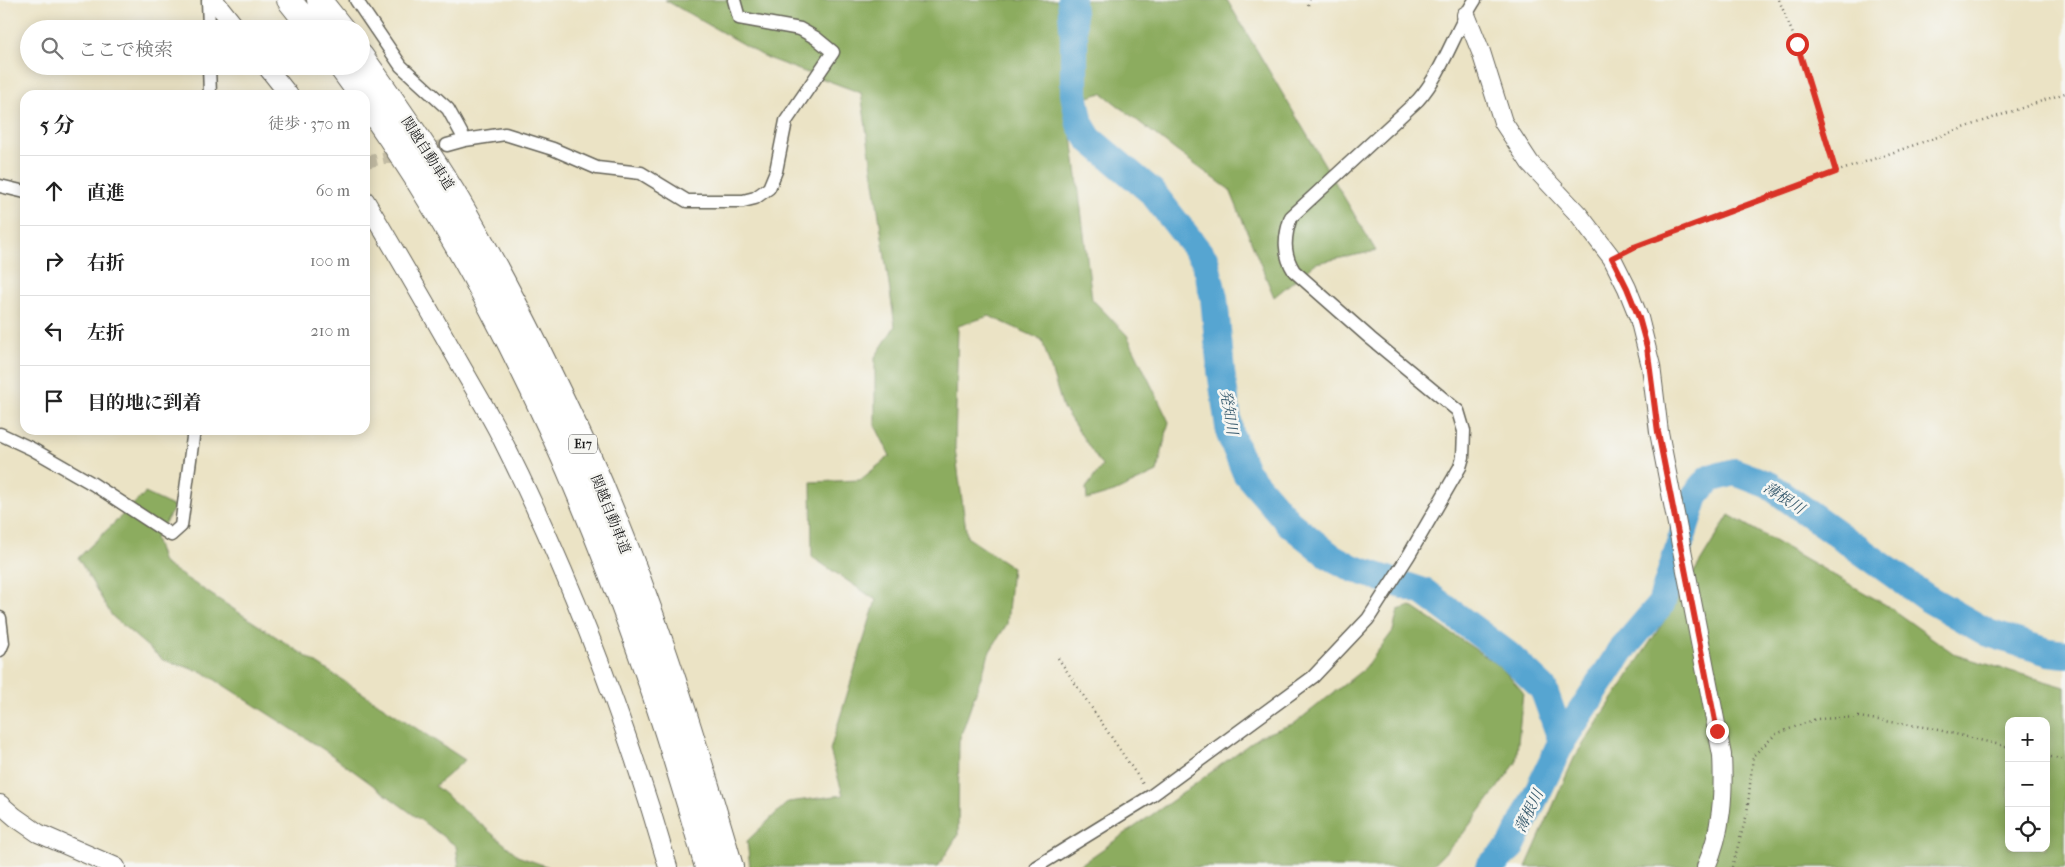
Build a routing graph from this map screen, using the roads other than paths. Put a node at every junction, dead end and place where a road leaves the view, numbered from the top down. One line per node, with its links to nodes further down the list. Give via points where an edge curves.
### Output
1 (208, 0): 8 (street)
2 (214, 0): 9 (street)
3 (289, 0): 10 (highway)
4 (319, 0): 11 (highway)
5 (356, 0): 12 (street)
6 (734, 0): 22 (street, via 739,18 800,29 833,52 786,121 776,171 769,188 754,198 743,201 687,201 642,174 598,168 528,140 506,134)
7 (1470, 7): 36 (street, via 1429,88 1291,218 1286,231 1287,259 1294,271 1458,411 1464,448 1460,467 1368,619 1312,677 1151,796); 37 (street, via 1503,122 1530,162 1579,215 1612,258 1639,318 1647,347 1658,432 1722,755 1722,808 1717,837)
8 (209, 20)
9 (230, 20)
10 (305, 20)
11 (335, 20)
12 (370, 20)
13 (370, 21): 22 (street, via 401,66 448,109)
14 (370, 69): 35 (highway, 関越自動車道 / E17, via 453,193 496,268 586,452 656,630)
15 (209, 75): 18 (street)
16 (273, 75): 19 (street)
17 (346, 75): 20 (highway)
18 (210, 90)
19 (285, 90)
20 (357, 90)
21 (370, 109): 34 (highway, 関越自動車道 / E17, via 440,217 523,372 562,455 634,638)
22 (465, 140): 23 (street)
23 (447, 145)
24 (0, 186): 25 (street)
25 (20, 191)
26 (370, 209): 33 (street, via 498,432 540,520 579,609 618,713)
27 (0, 434): 28 (street, via 93,484 171,534 181,526)
28 (193, 435)
29 (0, 618): 30 (street, via 3,643)
30 (0, 650)
31 (0, 804): 32 (street, via 38,833)
32 (116, 867)
33 (668, 867)
34 (707, 867)
35 (731, 867)
36 (1036, 867)
37 (1706, 867)

